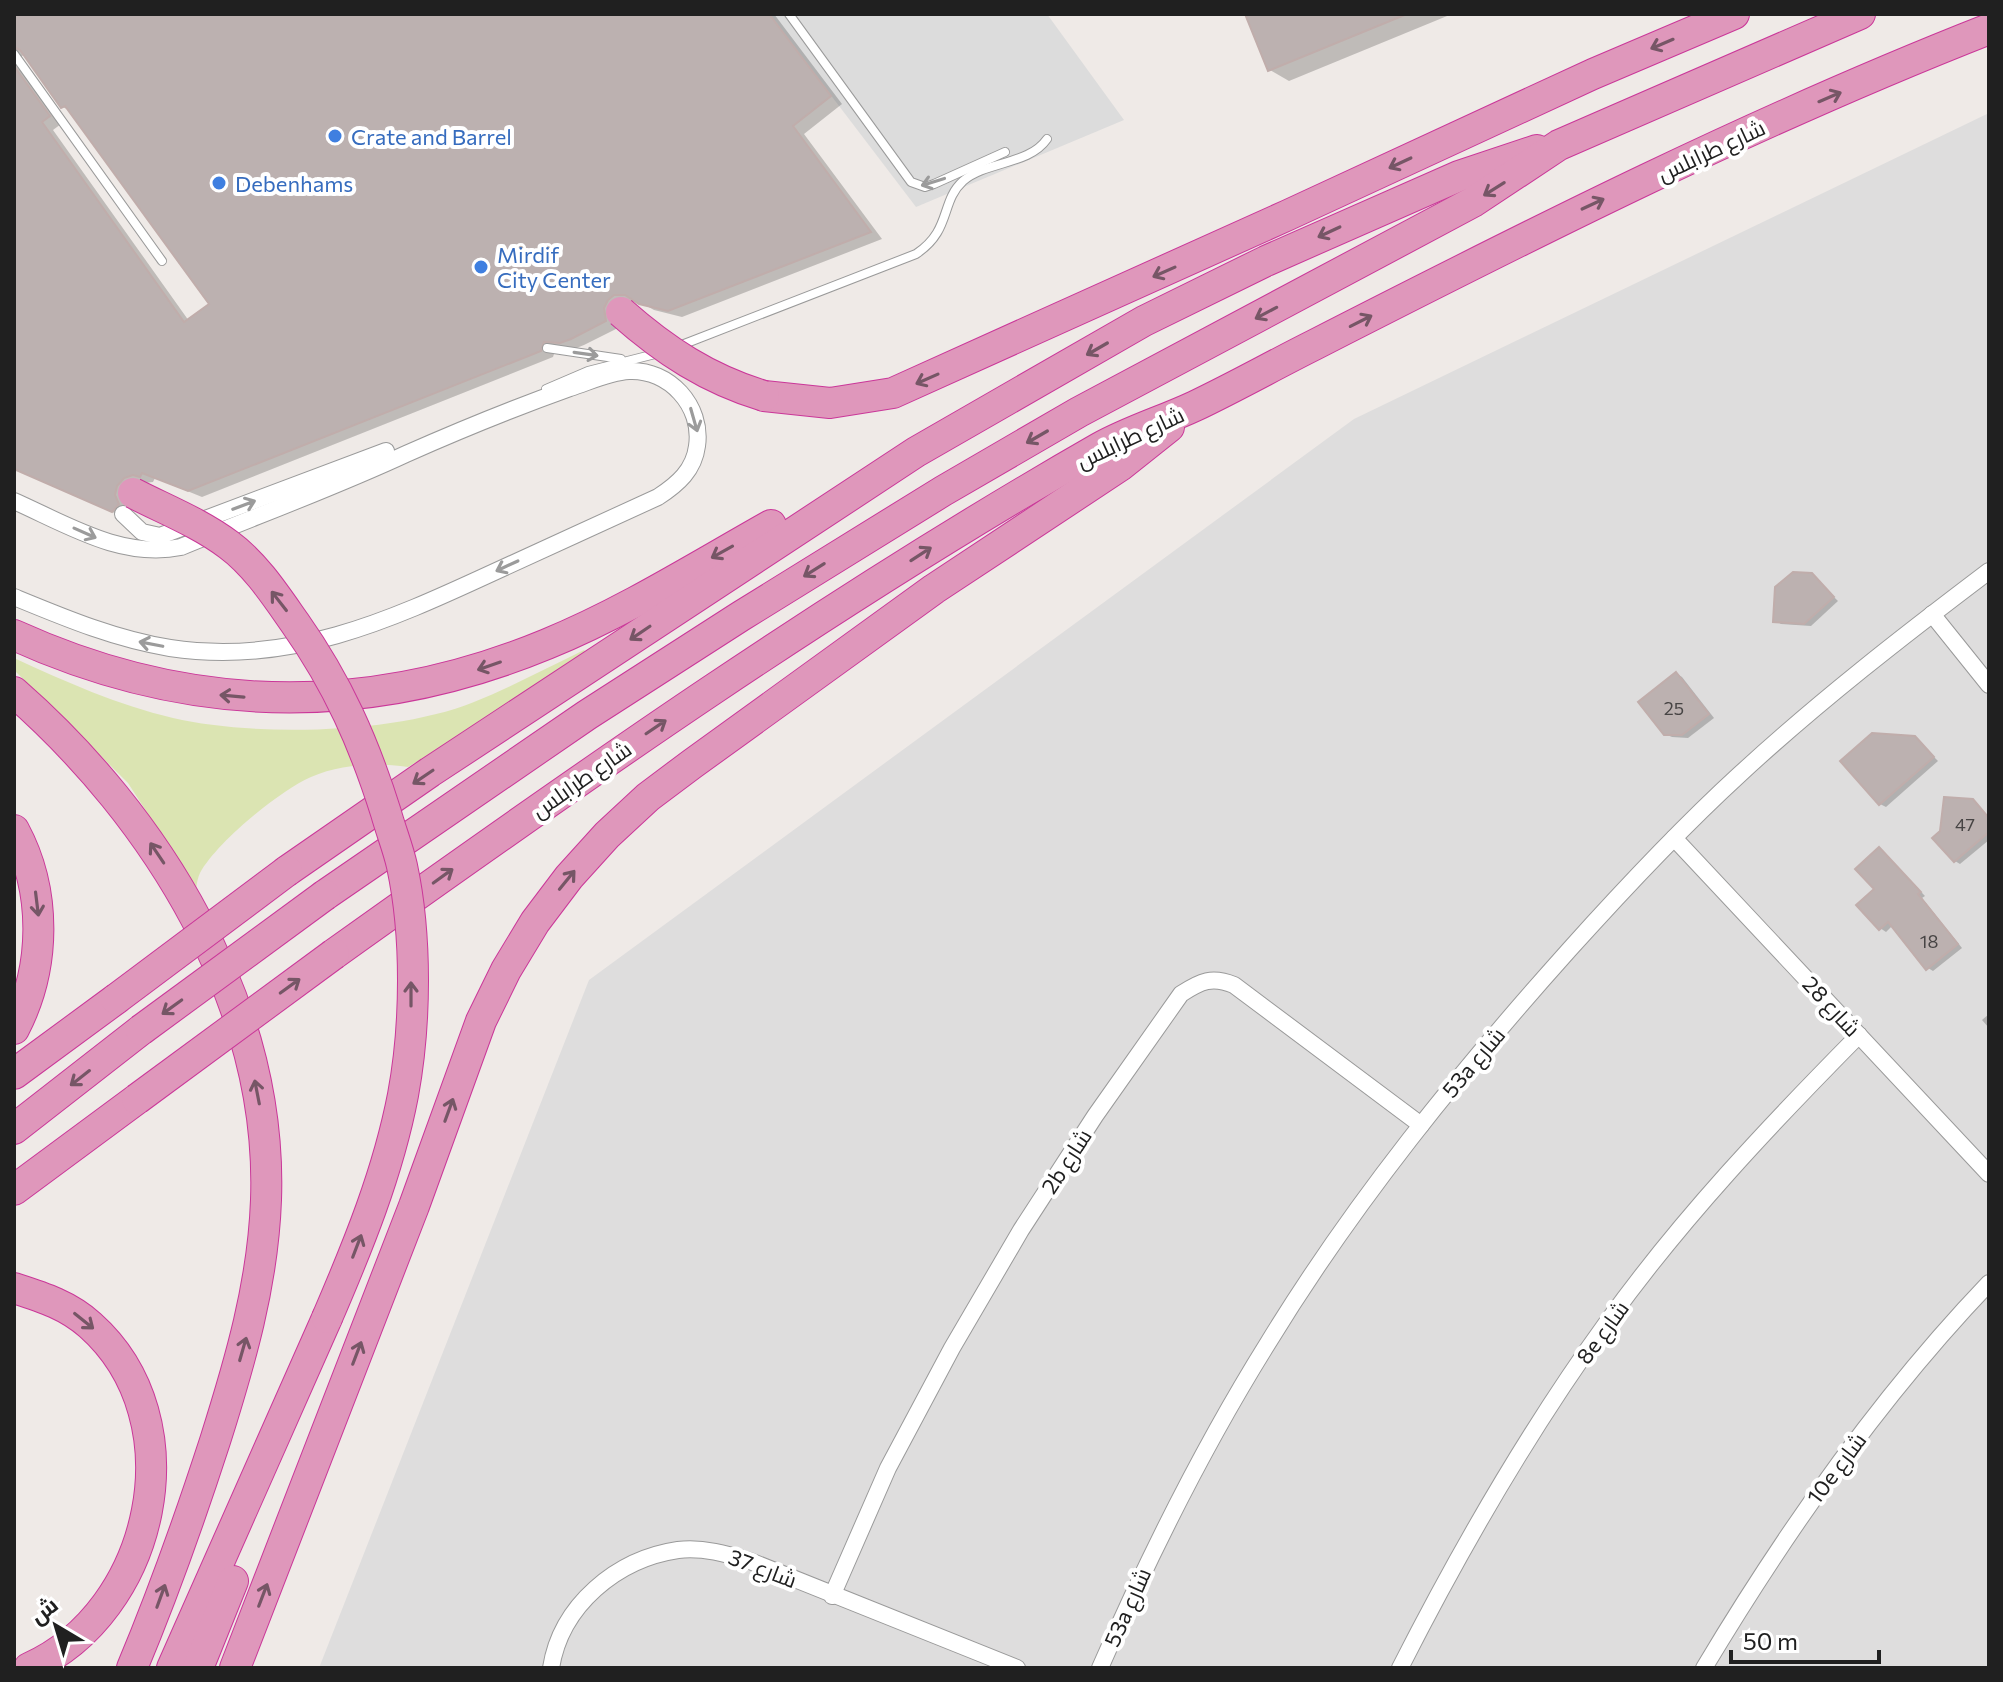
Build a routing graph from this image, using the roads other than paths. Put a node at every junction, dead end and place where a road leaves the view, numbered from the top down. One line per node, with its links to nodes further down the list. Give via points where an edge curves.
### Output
1 (789, 14): 8 (lane, one-way to 1, via 925,187 911,182)
2 (1734, 14): 10 (highway, one-way to 10, bridge, via 893,393 830,403 764,396 686,363)
3 (1860, 14): 7 (highway, شارع طرابلس)
4 (1989, 29): 14 (highway, شارع طرابلس, one-way to 4, via 1575,213)
5 (14, 54): 9 (lane)
6 (1047, 139): 12 (lane, via 1035,151 961,183 938,233 916,254 672,349)
7 (1559, 145): 16 (highway, one-way to 16, via 1459,176 1266,261 1144,321); 31 (highway, شارع طرابلس, one-way to 31, bridge, via 1473,202 1079,412 943,491 587,715 325,895)
8 (1005, 152)
9 (162, 261)
10 (621, 312)
11 (547, 348): 12 (lane, one-way to 12)
12 (626, 360): 13 (lane, via 570,378)
13 (518, 406): 15 (street); 20 (street, one-way to 20, via 615,373 640,371 668,382 687,399 697,423 697,448 688,472 658,497 415,608 297,646 172,648 103,632)
14 (1192, 408): 33 (highway, شارع طرابلس, one-way to 14, bridge, via 593,769 931,547 1104,445); 42 (highway, one-way to 14, via 481,1021 506,970 560,888 648,797 922,598 1120,466)
15 (436, 439): 17 (street, one-way to 15, via 142,532 160,536 391,449); 18 (street, one-way to 15, via 123,548 167,550)
16 (916, 452): 22 (highway, one-way to 22, via 575,631 497,663 427,682 339,696 230,696 102,671); 29 (highway, one-way to 29, bridge, via 287,871)
17 (130, 499): 36 (highway, one-way to 17, bridge, via 385,1171 403,1094 411,936 402,866 363,744 342,697 254,568 215,536)
18 (14, 501)
19 (1989, 571): 21 (street, 53a شارع)
20 (14, 597)
21 (1932, 614): 23 (street); 26 (street, 53a شارع, via 1800,721)
22 (14, 635)
23 (1989, 685)
24 (14, 692): 39 (highway, one-way to 24, via 197,1498 246,1339 264,1231 265,1139 247,1049 190,904 114,793)
25 (14, 830): 27 (highway, one-way to 27, via 28,860 39,923 32,986)
26 (1674, 838): 28 (street, شارع 28); 30 (street, 53a شارع, via 1544,978)
27 (14, 1029)
28 (1859, 1035): 32 (street, شارع 28); 46 (street, 8e شارع, via 1745,1155 1609,1320 1476,1525)
29 (14, 1074)
30 (1421, 1125): 37 (street, 2b شارع, via 1234,985 1218,979 1200,981 1181,994 1021,1230 952,1348 888,1468); 45 (street, 53a شارع, via 1268,1341 1142,1571)
31 (14, 1129)
32 (1989, 1174)
33 (14, 1190)
34 (1989, 1283): 47 (street, 10e شارع, via 1858,1437 1793,1527)
35 (14, 1288): 38 (highway, one-way to 38, via 59,1304 109,1345 136,1388 150,1450 146,1517 122,1581 75,1638)
36 (322, 1329): 40 (highway); 41 (highway, via 282,1459)
37 (832, 1596): 43 (street, شارع 37, via 716,1551 680,1550 645,1558 613,1574 586,1597 565,1626); 44 (street, شارع 37)
38 (29, 1668)
39 (132, 1668)
40 (172, 1668)
41 (198, 1668)
42 (235, 1668)
43 (551, 1668)
44 (1017, 1668)
45 (1100, 1668)
46 (1400, 1668)
47 (1704, 1668)

